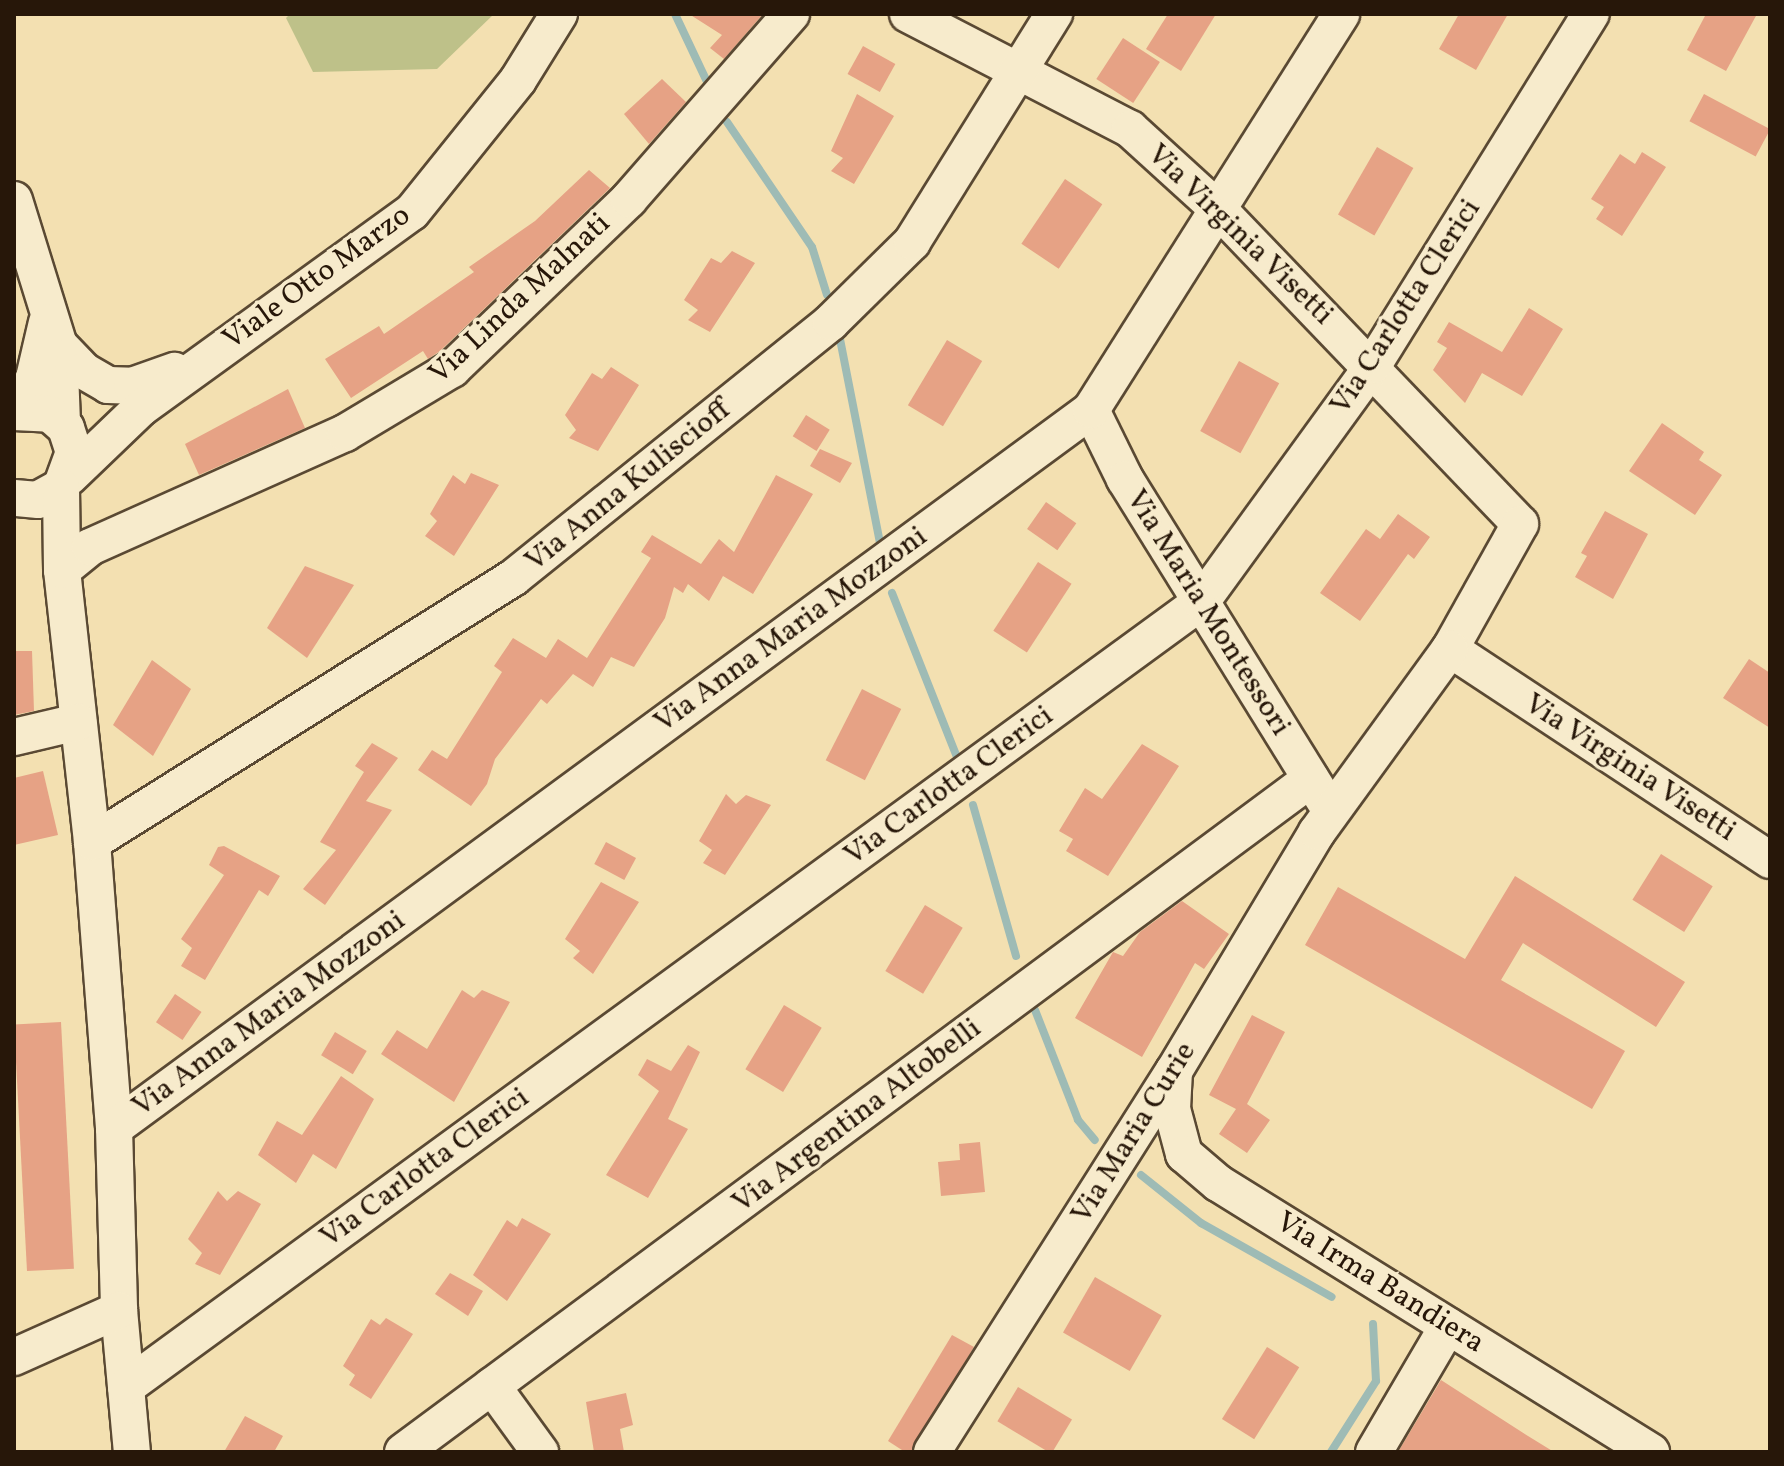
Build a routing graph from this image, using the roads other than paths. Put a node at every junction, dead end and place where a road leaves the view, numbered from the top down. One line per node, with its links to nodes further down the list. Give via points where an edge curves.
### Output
1 (559, 14): 12 (street, Viale Otto Marzo, via 518,80 412,212)
2 (791, 14): 20 (street, Via Linda Malnati, via 629,199 452,369 345,433)
3 (908, 14): 7 (street, Via Virginia Visetti)
4 (1054, 14): 7 (street, Via Anna Kuliscioff)
5 (1341, 14): 9 (street, Via Anna Maria Mozzoni)
6 (1591, 14): 13 (street, Via Carlotta Clerici)
7 (1019, 71): 9 (street, Via Virginia Visetti, via 1130,129); 27 (street, Via Anna Kuliscioff, via 912,242 831,322 513,578)
8 (14, 200): 10 (street)
9 (1218, 209): 13 (street, Via Virginia Visetti); 15 (street, Via Anna Maria Mozzoni)
10 (49, 309): 11 (street); 16 (street, via 34,378)
11 (59, 345): 12 (street, via 84,371 108,385 132,386); 17 (street)
12 (209, 358): 14 (street, Viale Otto Marzo)
13 (1373, 365): 21 (street, Via Carlotta Clerici); 22 (street, Via Virginia Visetti, via 1520,524)
14 (141, 408): 17 (street, Viale Otto Marzo); 18 (street, Viale Otto Marzo)
15 (1091, 410): 21 (street, Via Maria Montessori, via 1125,479); 30 (street, Via Anna Maria Mozzoni)
16 (17, 411): 17 (street, via 50,414)
17 (64, 426): 18 (street, via 74,452)
18 (65, 482): 19 (street, via 38,500); 20 (street)
19 (14, 499): 20 (street)
20 (62, 562): 23 (street)
21 (1201, 602): 25 (street, Via Maria Montessori); 35 (street, Via Carlotta Clerici)
22 (1450, 649): 26 (street, Via Virginia Visetti); 28 (street, Via Virginia Visetti)
23 (78, 722): 24 (street); 27 (street)
24 (14, 737)
25 (1311, 779): 26 (street, Via Maria Montessori); 34 (street, Via Argentina Altobelli)
26 (1331, 813): 29 (street, Via Maria Curie)
27 (92, 842): 30 (street)
28 (1770, 860)
29 (1174, 1071): 32 (street, Via Irma Bandiera, via 1172,1109 1184,1154 1218,1183); 39 (street, Via Maria Curie)
30 (114, 1128): 31 (street)
31 (119, 1310): 33 (street); 35 (street)
32 (1448, 1326): 40 (street); 41 (street, Via Irma Bandiera)
33 (14, 1357)
34 (492, 1386): 37 (street, Via Argentina Altobelli); 38 (street)
35 (126, 1387): 36 (street)
36 (132, 1452)
37 (403, 1452)
38 (540, 1452)
39 (932, 1452)
40 (1374, 1452)
41 (1651, 1452)

